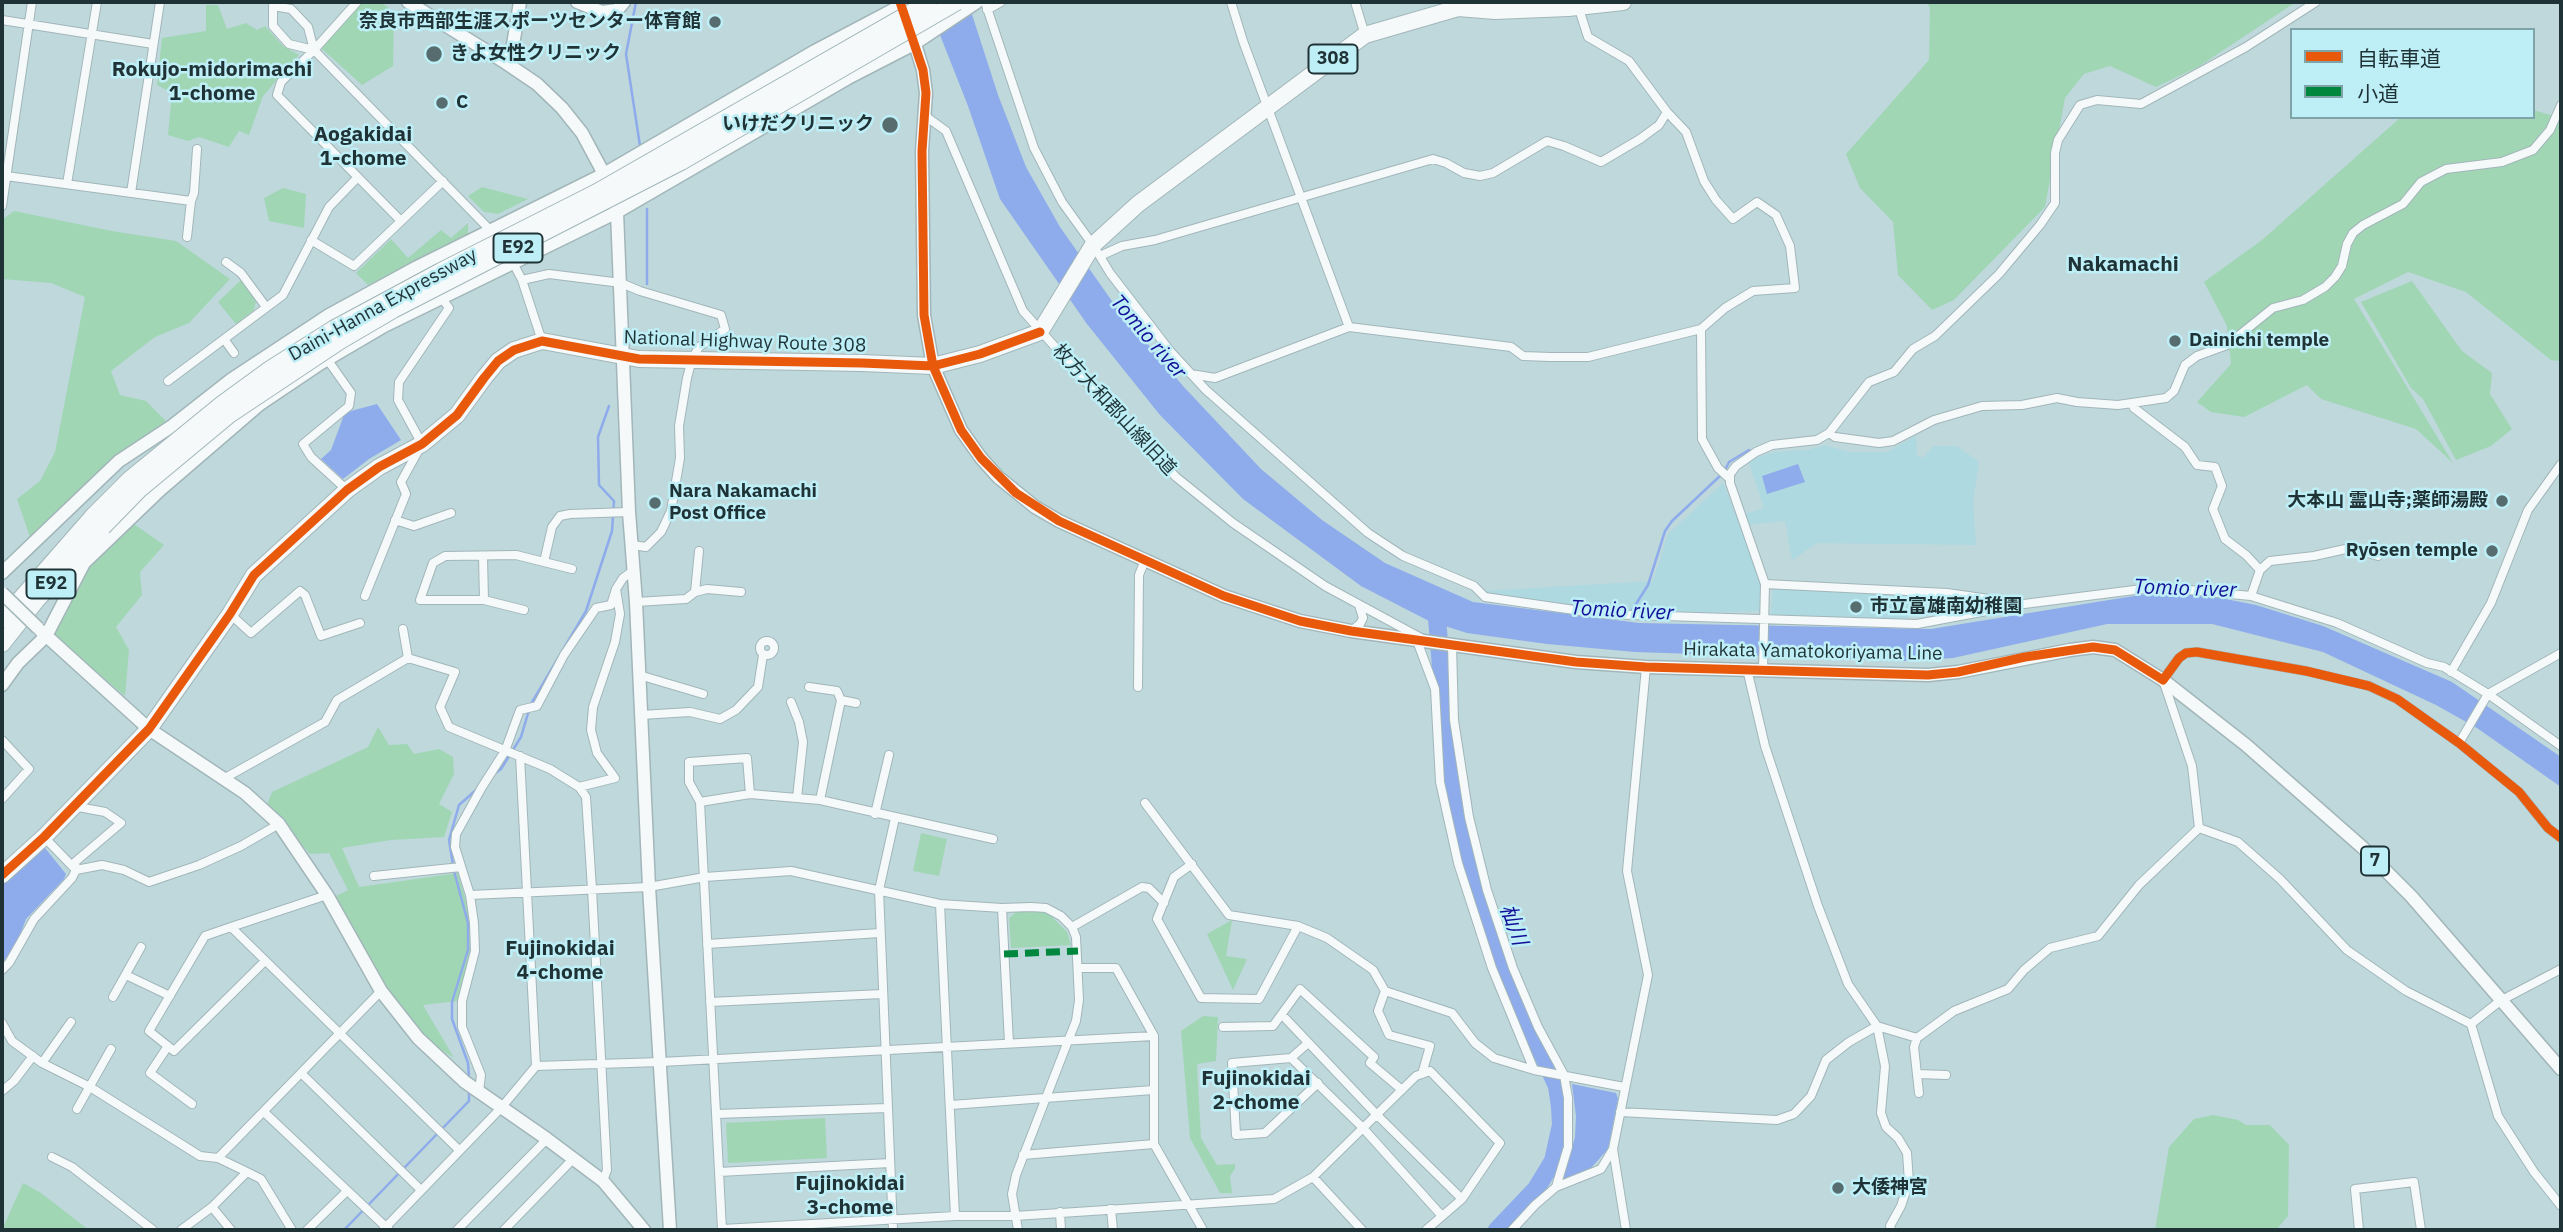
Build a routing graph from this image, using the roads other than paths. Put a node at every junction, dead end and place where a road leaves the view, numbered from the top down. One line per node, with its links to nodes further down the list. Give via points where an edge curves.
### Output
1 (32, 2): 21 (street)
2 (97, 2): 22 (street)
3 (160, 2): 25 (street)
4 (357, 2): 26 (street)
5 (408, 2): 27 (street)
6 (520, 2): 27 (street)
7 (577, 2): 8 (street, via 602,12)
8 (624, 2)
9 (903, 2): 24 (street, 7); 33 (street)
10 (929, 2): 75 (highway, Daini-Hanna Expressway / E92, bridge, via 597,192 332,329 222,404 130,480)
11 (957, 2): 75 (highway, Daini-Hanna Expressway / E92, bridge, via 681,162 340,341 229,415)
12 (1001, 2): 18 (street)
13 (1231, 2): 29 (street)
14 (1355, 2): 23 (street)
15 (1623, 2): 19 (highway, 308)
16 (2316, 2): 67 (street, via 2246,47 2141,104 2097,100 2080,104 2058,140 2054,203 2040,225 1999,274 1935,336 1913,349 1894,372 1869,382)
17 (271, 4): 26 (street, via 290,9 308,27); 26 (street, via 273,26 289,44)
18 (983, 4): 24 (street); 47 (street, via 1034,148 1062,202)
19 (1571, 5): 23 (highway, 308, via 1495,12 1458,8); 30 (street, via 1588,37 1629,61)
20 (2, 20): 21 (street)
21 (29, 24): 22 (street); 34 (street)
22 (93, 34): 25 (street); 37 (street)
23 (1364, 35): 29 (highway, 308)
24 (919, 40): 31 (street, 7); 42 (street)
25 (153, 44): 38 (street)
26 (314, 50): 35 (street, via 281,82 277,95); 36 (street)
27 (506, 63): 33 (street, via 562,108)
28 (2561, 105): 67 (street, via 2550,130 2533,150 2502,162 2446,169 2421,183 2403,204 2363,225 2347,244 2342,267 2325,286 2303,300 2273,308 2227,345 2197,356 2185,365 2175,391 2166,398 2118,405 2057,398 1982,406 1878,443)
29 (1269, 106): 39 (street); 47 (highway, 308, via 1138,204)
30 (1667, 112): 39 (street, via 1659,125 1601,162 1547,141 1480,176 1433,159); 55 (street, via 1686,132 1704,181 1733,219 1757,202 1776,215 1790,246 1795,288 1753,291)
31 (924, 115): 56 (street, 枚方大和郡山線旧道, via 946,131 1023,311); 63 (street, 7, via 924,315)
32 (197, 149): 40 (street)
33 (604, 174): 42 (street); 44 (street)
34 (6, 176): 37 (street); 41 (street)
35 (357, 178): 43 (street); 46 (street, via 329,207)
36 (443, 181): 43 (street); 44 (street)
37 (67, 184): 38 (street)
38 (131, 193): 40 (street)
39 (1302, 196): 47 (street, via 1155,240); 54 (street)
40 (191, 201): 45 (street)
41 (2, 206)
42 (617, 212): 49 (street); 51 (street)
43 (401, 221): 46 (street, via 354,266)
44 (491, 230): 49 (street); 85 (street, via 368,292 242,372 119,461)
45 (187, 237)
46 (311, 240): 53 (street, via 283,295)
47 (1097, 250): 56 (highway, 308); 64 (street, via 1137,310)
48 (226, 262): 53 (street, via 242,273)
49 (513, 263): 50 (street); 52 (street)
50 (522, 280): 51 (street, via 549,274); 58 (street)
51 (621, 282): 60 (street); 62 (street, via 721,315 725,329 699,347)
52 (441, 297): 61 (street); 68 (street, via 449,308 399,382 398,400)
53 (266, 307): 57 (street)
54 (1349, 327): 55 (street, via 1511,347 1523,356 1550,357 1588,357); 64 (street, via 1215,378)
55 (1700, 329): 70 (street, via 1702,439)
56 (1040, 332): 63 (highway, National Highway Route 308); 96 (street, 枚方大和郡山線旧道, via 1185,485 1233,523)
57 (224, 339): 59 (street); 65 (street)
58 (542, 341): 60 (highway, National Highway Route 308); 68 (highway, via 498,361 457,415)
59 (234, 353)
60 (622, 357): 62 (highway, National Highway Route 308); 72 (street)
61 (327, 359): 71 (street, via 351,393 349,406 303,444); 104 (street, via 260,404 160,490 84,563)
62 (692, 359): 63 (highway, National Highway Route 308); 76 (street, via 679,426 680,458 671,511 662,533 646,547)
63 (933, 366): 80 (street, 7, via 961,430 998,477 1059,521)
64 (1190, 373): 99 (street, via 1368,533 1403,556 1474,586 1485,597 1602,614)
65 (168, 381)
66 (2134, 408): 84 (street, via 2185,447 2197,465 2215,467 2222,486 2213,509 2225,539)
67 (1829, 433): 70 (street, via 1817,440 1772,445 1756,452 1736,466)
68 (422, 444): 71 (highway); 74 (street, via 401,482 406,494)
69 (2561, 464): 114 (street, via 2528,510 2491,603)
70 (1729, 478): 86 (street)
71 (347, 490): 98 (highway, via 254,575)
72 (629, 512): 76 (street); 81 (street, via 560,516 552,527)
73 (451, 513): 74 (street, via 414,526)
74 (395, 520): 91 (street)
75 (98, 522): 100 (highway, Daini-Hanna Expressway / E92); 106 (highway, Daini-Hanna Expressway / E92)
76 (632, 545): 83 (street)
77 (699, 551): 88 (street)
78 (2378, 556): 84 (street, via 2350,548 2278,558)
79 (483, 557): 81 (street, via 516,555); 93 (street); 93 (street, via 445,556 433,563 420,600)
80 (1145, 560): 103 (street, 7, via 1276,614); 119 (street, via 1139,575)
81 (544, 562): 82 (street)
82 (572, 569)
83 (634, 570): 87 (street); 94 (street)
84 (2260, 570): 92 (street)
85 (2, 573)
86 (1766, 584): 95 (street, via 1947,593); 99 (street)
87 (616, 589): 130 (street, via 611,605 596,608 564,655 537,706 520,710); 134 (street, via 620,614 593,707 591,730 597,754 615,778)
88 (695, 592): 89 (street); 94 (street, via 686,599)
89 (741, 592)
90 (2, 593): 104 (street, bridge)
91 (365, 596)
92 (2251, 596): 95 (street, via 2158,587); 114 (street, via 2337,623)
93 (484, 600): 97 (street)
94 (636, 602): 115 (street)
95 (2024, 604): 99 (street, via 1917,624)
96 (1359, 605): 103 (street, via 1363,618); 105 (street, 枚方大和郡山線旧道)
97 (524, 610)
98 (230, 614): 101 (street, via 251,632 300,591 321,636); 126 (highway)
99 (1765, 618): 113 (street)
100 (2, 620)
101 (360, 623)
102 (403, 629): 110 (street)
103 (1351, 631): 105 (street, 7)
104 (42, 632): 117 (street); 126 (street)
105 (1424, 640): 107 (street, 7); 208 (street, via 1435,690 1440,782 1458,863 1492,968)
106 (2, 645)
107 (1452, 645): 111 (street, Hirakata Yamatokoriyama Line / 7); 212 (street, via 1454,720 1469,817 1487,890 1523,992)
108 (2561, 653): 121 (street)
109 (763, 655): 125 (street, via 758,687 720,719 690,712)
110 (408, 659): 130 (street, via 455,672 440,707 449,727); 133 (street, via 337,700 325,722)
111 (1646, 667): 112 (street, Hirakata Yamatokoriyama Line / 7); 216 (street, via 1627,871 1648,975)
112 (1747, 669): 113 (street, Hirakata Yamatokoriyama Line / 7); 186 (street, via 1765,746 1818,906 1848,985)
113 (1763, 670): 116 (street, Hirakata Yamatokoriyama Line / 7, via 1928,675 2093,647 2115,650)
114 (2451, 672): 121 (street)
115 (639, 675): 120 (street); 125 (street)
116 (2163, 680): 128 (street, via 2186,653 2197,652 2306,671 2378,690); 145 (street, via 2192,766); 180 (street, Hirakata Yamatokoriyama Line / 7, via 2246,745 2362,847 2411,896)
117 (2, 685)
118 (809, 687): 122 (street, via 837,691)
119 (1138, 687)
120 (703, 694)
121 (2486, 696): 128 (street); 129 (street)
122 (841, 700): 124 (street); 138 (street)
123 (791, 702): 136 (street, via 803,742)
124 (856, 703)
125 (641, 715): 155 (street)
126 (149, 729): 133 (street); 141 (highway)
127 (2, 740): 137 (street, via 29,769)
128 (2460, 742): 147 (street, via 2519,792)
129 (2561, 746)
130 (505, 751): 132 (street); 150 (street, via 456,834)
131 (889, 755): 142 (street)
132 (520, 756): 134 (street); 158 (street)
133 (225, 778): 144 (street)
134 (579, 787): 156 (street, via 586,797)
135 (750, 794): 136 (street); 139 (street); 139 (street, via 747,758 689,762 689,782)
136 (797, 798): 138 (street)
137 (2, 799)
138 (820, 800): 142 (street)
139 (699, 802): 154 (street)
140 (1145, 803): 149 (street)
141 (72, 806): 146 (highway); 151 (street, via 105,812 121,823 75,862)
142 (875, 814): 143 (street)
143 (895, 818): 148 (street); 157 (street)
144 (279, 824): 151 (street, via 242,846 149,882 102,865); 159 (street)
145 (2199, 828): 185 (street, via 2238,842 2347,950 2406,991); 190 (street, via 2138,886 2098,936 2050,948 2008,989 1954,1011)
146 (44, 837): 151 (street); 152 (highway)
147 (2561, 838)
148 (993, 839)
149 (1192, 864): 161 (street, via 1174,877); 164 (street, via 1229,915)
150 (455, 867): 153 (street); 160 (street)
151 (76, 870): 172 (street, via 34,919)
152 (2, 875)
153 (374, 876)
154 (705, 877): 155 (street); 157 (street, via 791,872); 168 (street)
155 (649, 887): 156 (street); 203 (street)
156 (592, 889): 158 (street); 205 (street)
157 (879, 890): 162 (street); 167 (street)
158 (527, 893): 160 (street); 206 (street)
159 (327, 895): 165 (street); 175 (street)
160 (470, 895): 220 (street, via 475,951 462,1001 462,1027 481,1074)
161 (1164, 902): 164 (street, via 1157,919 1201,998 1259,999); 166 (street, via 1142,887)
162 (940, 904): 163 (street); 197 (street)
163 (1002, 908): 166 (street, via 1046,908); 193 (street)
164 (1298, 926): 176 (street, via 1327,938 1373,970)
165 (232, 927): 170 (street); 178 (street, via 205,936)
166 (1072, 928): 171 (street)
167 (880, 933): 168 (street); 177 (street)
168 (707, 944): 181 (street)
169 (141, 947): 174 (street)
170 (265, 961): 188 (street); 196 (street, via 174,1051)
171 (1079, 968): 189 (street, via 1116,968); 192 (street, via 1079,1000)
172 (2, 970)
173 (2561, 970): 180 (street)
174 (126, 975): 178 (street); 179 (street)
175 (381, 991): 188 (street); 220 (street, via 418,1038)
176 (1385, 991): 208 (street, via 1452,1013 1475,1043 1494,1058); 210 (street, via 1378,1011 1390,1035 1430,1046)
177 (882, 994): 181 (street); 199 (street)
178 (170, 996): 196 (street, via 149,1031)
179 (113, 997)
180 (2500, 1001): 185 (street); 207 (street, Hirakata Yamatokoriyama Line / 7)
181 (710, 1002): 202 (street)
182 (1286, 1019): 195 (street)
183 (71, 1022): 204 (street)
184 (2, 1023): 191 (street)
185 (2471, 1024): 251 (street, via 2498,1116)
186 (1877, 1026): 190 (street); 229 (street, via 1826,1060 1811,1096 1794,1114 1777,1120); 280 (street, via 1885,1066 1881,1114 1907,1153 1909,1182)
187 (1223, 1027): 218 (street, via 1273,1026 1300,989 1374,1057 1370,1063)
188 (339, 1035): 209 (street); 236 (street)
189 (1154, 1036): 192 (street); 217 (street)
190 (1917, 1038): 211 (street)
191 (12, 1041): 194 (street); 200 (street)
192 (1069, 1041): 193 (street); 222 (street)
193 (1009, 1043): 197 (street)
194 (2, 1044)
195 (1307, 1044): 201 (street); 231 (street)
196 (168, 1046): 223 (street, via 150,1073)
197 (949, 1047): 199 (street); 224 (street)
198 (110, 1049): 215 (street)
199 (884, 1051): 202 (street); 226 (street)
200 (33, 1056): 204 (street); 219 (street)
201 (1291, 1058): 214 (street); 214 (street, via 1232,1063 1236,1135 1265,1133)
202 (712, 1059): 203 (street); 230 (street)
203 (661, 1062): 205 (street); 269 (street)
204 (42, 1063): 215 (street)
205 (601, 1063): 206 (street); 245 (street, via 607,1170)
206 (536, 1066): 225 (street)
207 (2561, 1069)
208 (1538, 1071): 212 (street)
209 (302, 1073): 228 (street); 247 (street)
210 (1422, 1074): 218 (street); 249 (street, via 1430,1071 1500,1143)
211 (1918, 1074): 213 (street); 221 (street)
212 (1564, 1075): 216 (street); 246 (street, via 1568,1147)
213 (1946, 1075)
214 (1318, 1083): 232 (street)
215 (90, 1087): 227 (street); 239 (street, via 200,1156)
216 (1623, 1087): 229 (street)
217 (1153, 1090): 222 (street); 234 (street)
218 (1402, 1090): 231 (street)
219 (2, 1091)
220 (480, 1092): 225 (street)
221 (1919, 1093)
222 (1046, 1099): 224 (street); 237 (street)
223 (192, 1104)
224 (950, 1105): 255 (street)
225 (501, 1108): 233 (street); 236 (street)
226 (887, 1108): 230 (street); 241 (street)
227 (77, 1109)
228 (264, 1112): 239 (street); 248 (street)
229 (1620, 1112): 235 (street)
230 (717, 1114): 243 (street)
231 (1376, 1114): 232 (street); 249 (street)
232 (1362, 1127): 244 (street); 257 (street)
233 (547, 1139): 240 (street); 266 (street)
234 (1154, 1144): 237 (street); 250 (street)
235 (1613, 1149): 246 (street, via 1601,1169); 279 (street)
236 (459, 1150): 247 (street)
237 (1023, 1155): 256 (street, via 1012,1194)
238 (52, 1157): 261 (street, via 72,1167)
239 (218, 1158): 242 (street)
240 (574, 1158): 245 (street); 267 (street)
241 (890, 1163): 243 (street); 258 (street)
242 (247, 1172): 252 (street); 264 (street, via 261,1179)
243 (719, 1172): 270 (street)
244 (1313, 1177): 250 (street, via 1274,1199); 276 (street)
245 (603, 1181): 268 (street)
246 (1556, 1187): 278 (street)
247 (421, 1190): 260 (street)
248 (347, 1191): 260 (street); 265 (street)
249 (1462, 1199): 257 (street)
250 (1189, 1204): 253 (street); 275 (street)
251 (2561, 1206)
252 (212, 1207): 262 (street); 263 (street)
253 (1111, 1209): 254 (street); 274 (street)
254 (1060, 1212): 256 (street); 273 (street)
255 (955, 1216): 256 (street); 258 (street)
256 (1014, 1216): 272 (street)
257 (1443, 1216): 277 (street)
258 (894, 1220): 259 (street); 271 (street)
259 (822, 1227): 270 (street)
260 (386, 1229)
261 (153, 1230)
262 (181, 1230)
263 (231, 1230)
264 (292, 1230)
265 (307, 1230)
266 (457, 1230)
267 (504, 1230)
268 (643, 1230)
269 (670, 1230)
270 (722, 1230)
271 (893, 1230)
272 (1018, 1230)
273 (1061, 1230)
274 (1113, 1230)
275 (1203, 1230)
276 (1362, 1230)
277 (1426, 1230)
278 (1512, 1230)
279 (1626, 1230)
280 (1892, 1230)
281 (2359, 1230): 282 (street, via 2355,1189 2414,1182)
282 (2421, 1230)

